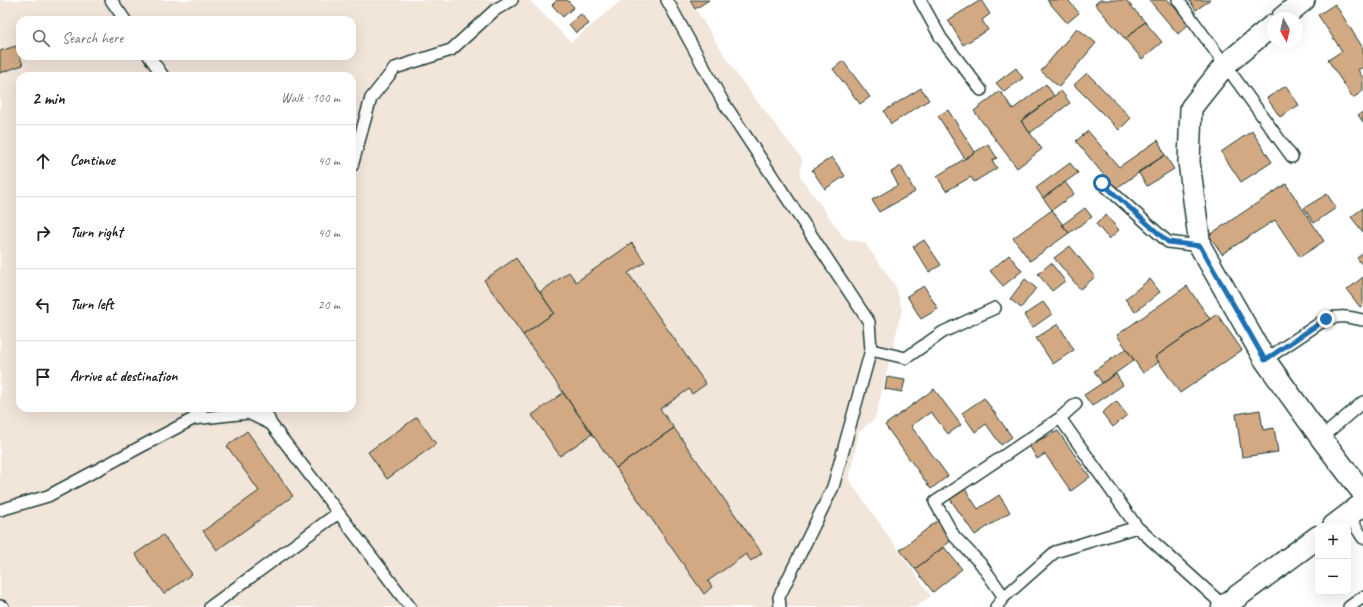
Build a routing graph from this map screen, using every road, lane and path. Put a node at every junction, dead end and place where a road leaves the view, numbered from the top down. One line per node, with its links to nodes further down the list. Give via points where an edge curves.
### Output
1 (111, 0): 8 (lane)
2 (512, 0): 14 (lane, via 495,10 451,50 395,68 371,98)
3 (667, 0): 20 (lane, via 722,100 869,322)
4 (920, 0): 13 (lane, via 941,38)
5 (1178, 0): 11 (lane)
6 (1304, 0): 7 (street)
7 (1289, 12)
8 (122, 16)
9 (1267, 30): 11 (street)
10 (153, 60): 12 (lane)
11 (1225, 65): 15 (lane); 17 (street, via 1191,108 1189,162)
12 (160, 72)
13 (981, 90)
14 (356, 152)
15 (1292, 157)
16 (1102, 183): 17 (lane, via 1168,242)
17 (1200, 246): 21 (street)
18 (995, 308): 20 (lane, via 944,332 906,358)
19 (1363, 320): 21 (lane, via 1346,316 1326,319)
20 (871, 350): 42 (lane, via 834,487 779,597)
21 (1265, 360): 29 (street)
22 (1363, 402): 29 (lane)
23 (1076, 404): 26 (lane)
24 (199, 412): 27 (lane)
25 (266, 412): 28 (lane)
26 (1060, 418): 34 (lane); 38 (lane, via 935,502 954,536 981,564)
27 (193, 419): 28 (lane, via 248,413); 31 (lane, via 48,496)
28 (271, 424): 32 (lane)
29 (1321, 438): 30 (street)
30 (1363, 493)
31 (0, 510)
32 (338, 513): 40 (lane); 41 (lane)
33 (1348, 515): 35 (lane)
34 (1137, 527): 38 (lane, via 1055,552); 39 (lane)
35 (1363, 538)
36 (1315, 539): 39 (main road)
37 (1363, 597): 44 (lane)
38 (1004, 598): 43 (lane)
39 (1224, 606)
40 (210, 607)
41 (410, 607)
42 (780, 607)
43 (996, 607)
44 (1349, 607)

